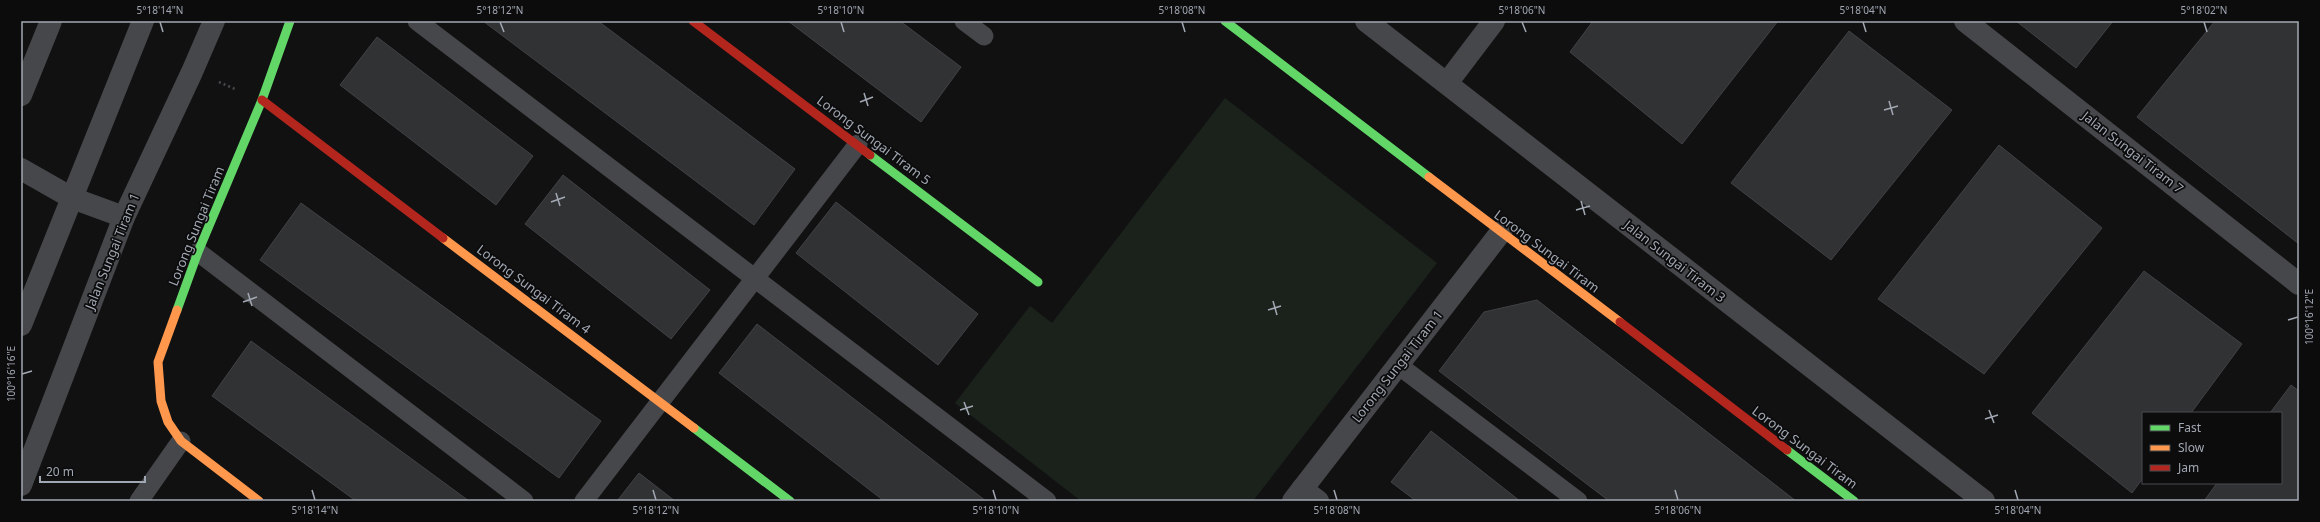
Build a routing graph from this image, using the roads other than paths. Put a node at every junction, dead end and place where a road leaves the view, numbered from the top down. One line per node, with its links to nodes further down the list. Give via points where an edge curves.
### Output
1 (51, 21): 14 (street)
2 (144, 21): 18 (street)
3 (214, 21): 19 (street, Jalan Sungai Tiram 1)
4 (290, 21): 15 (street, Lorong Sungai Tiram)
5 (417, 21): 22 (lane)
6 (694, 21): 16 (street, Lorong Sungai Tiram 5)
7 (964, 21): 12 (lane)
8 (1225, 21): 20 (street, Lorong Sungai Tiram)
9 (1366, 21): 13 (street, Jalan Sungai Tiram 3)
10 (1494, 21): 13 (street)
11 (1965, 21): 24 (street, Jalan Sungai Tiram 7)
12 (984, 36)
13 (1447, 83): 31 (street, Jalan Sungai Tiram 3)
14 (21, 95)
15 (262, 100): 21 (street, Lorong Sungai Tiram); 27 (street, Lorong Sungai Tiram 4)
16 (858, 144): 22 (lane); 23 (street, Lorong Sungai Tiram 5)
17 (21, 169): 18 (street)
18 (72, 198): 19 (street); 25 (street)
19 (124, 217): 29 (street, Jalan Sungai Tiram 1)
20 (1501, 232): 26 (street, Lorong Sungai Tiram 1); 39 (street, Lorong Sungai Tiram)
21 (198, 252): 28 (street, Lorong Sungai Tiram, via 158,362 161,401 168,422); 34 (lane)
22 (755, 279): 27 (lane); 37 (lane)
23 (1038, 282)
24 (2299, 284)
25 (21, 325)
26 (1398, 365): 30 (street, Lorong Sungai Tiram 1); 38 (lane)
27 (661, 402): 35 (lane); 36 (street, Lorong Sungai Tiram 4)
28 (181, 441): 32 (lane); 33 (street, Lorong Sungai Tiram)
29 (21, 485)
30 (1305, 497)
31 (1974, 498)
32 (139, 501)
33 (259, 501)
34 (524, 501)
35 (584, 501)
36 (790, 501)
37 (1047, 501)
38 (1578, 501)
39 (1854, 501)

